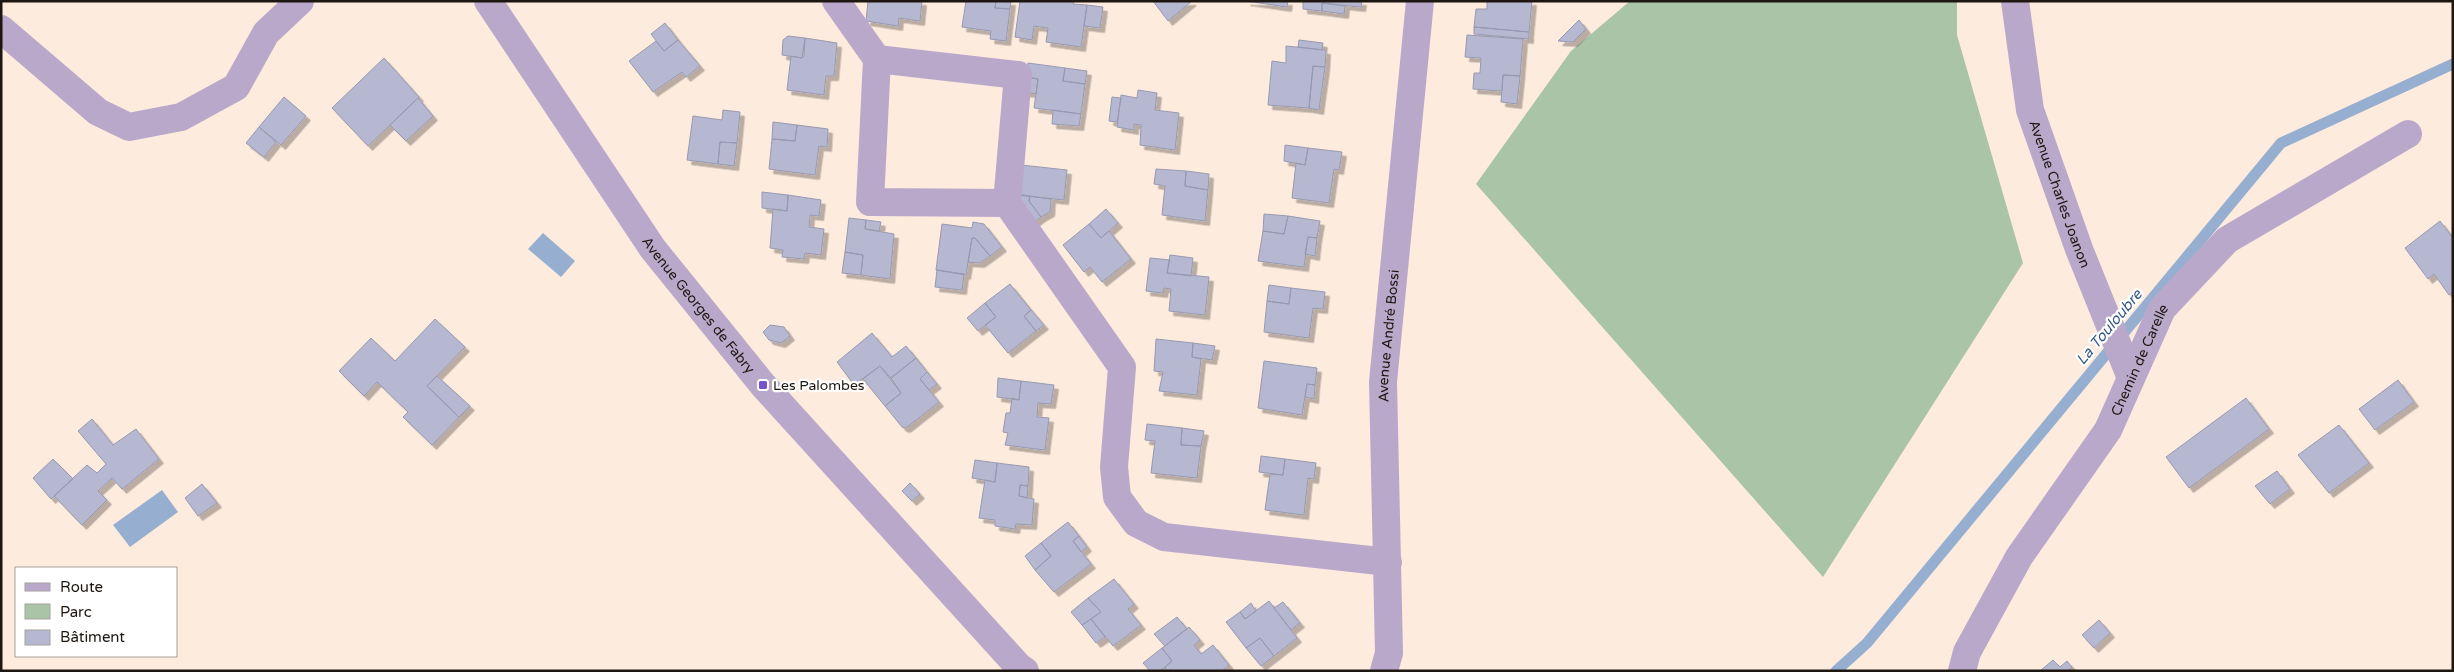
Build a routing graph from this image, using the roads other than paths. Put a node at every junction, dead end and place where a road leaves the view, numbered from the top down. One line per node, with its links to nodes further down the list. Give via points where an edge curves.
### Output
1 (300, 1): 6 (street, via 266,33 236,87 181,117 129,127 98,112)
2 (488, 1): 12 (street, Avenue Georges de Fabry, via 653,249 763,385)
3 (836, 1): 7 (street)
4 (1420, 1): 11 (street, Avenue André Bossi, via 1383,382)
5 (2015, 1): 10 (street, Avenue Charles Joanon, via 2030,110 2079,249)
6 (1, 29)
7 (876, 59): 9 (street, via 1018,75); 9 (street, via 870,202)
8 (2408, 134): 10 (street, Chemin de Carelle, via 2228,240 2162,310)
9 (1007, 203): 11 (street, via 1122,367 1114,467 1117,497 1136,524 1164,537)
10 (2131, 378): 14 (street, Chemin de Carelle, via 2108,430 2019,557 1967,652)
11 (1388, 562): 13 (street, Avenue André Bossi, via 1389,653)
12 (1025, 671)
13 (1384, 671)
14 (1962, 671)

